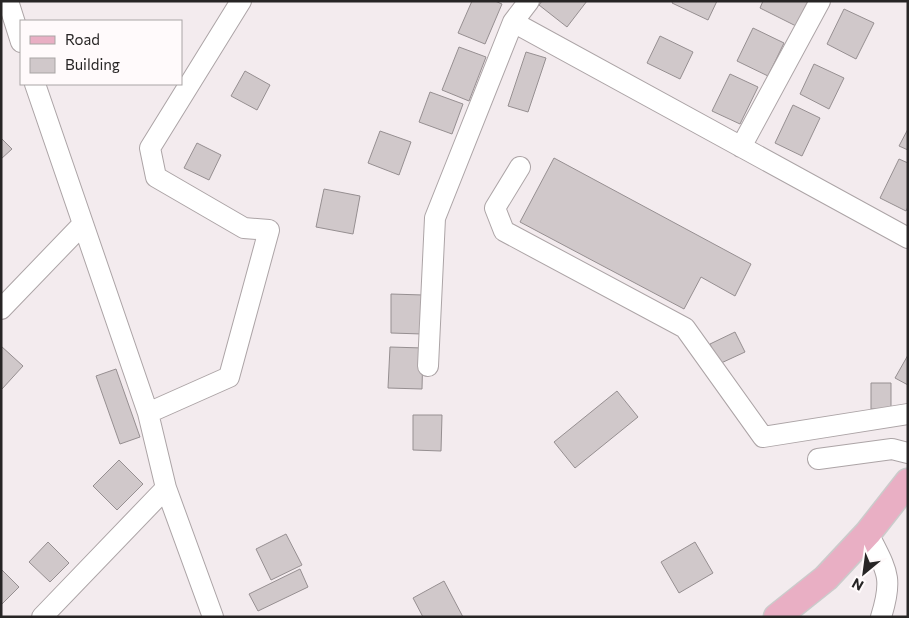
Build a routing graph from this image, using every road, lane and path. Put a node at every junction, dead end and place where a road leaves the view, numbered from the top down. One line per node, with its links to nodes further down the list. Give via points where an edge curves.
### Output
1 (8, 1): 6 (street)
2 (241, 1): 14 (street, via 150,148 156,177 244,228 269,230 229,377)
3 (529, 1): 5 (street)
4 (820, 1): 8 (street)
5 (513, 22): 8 (street); 13 (street, via 435,218)
6 (20, 39)
7 (35, 85): 10 (street)
8 (741, 147): 11 (street)
9 (520, 167): 15 (street, via 495,208 504,231 685,328 763,437)
10 (82, 225): 12 (street); 14 (street)
11 (908, 238)
12 (1, 309)
13 (428, 366)
14 (148, 413): 19 (street)
15 (908, 414)
16 (908, 453): 17 (street, via 892,449)
17 (818, 459)
18 (908, 482): 21 (main road)
19 (166, 488): 22 (street); 23 (street)
20 (908, 510): 21 (main road)
21 (868, 533): 24 (main road, via 826,578); 25 (street, via 888,573 889,592)
22 (42, 617)
23 (213, 617)
24 (777, 617)
25 (881, 617)

